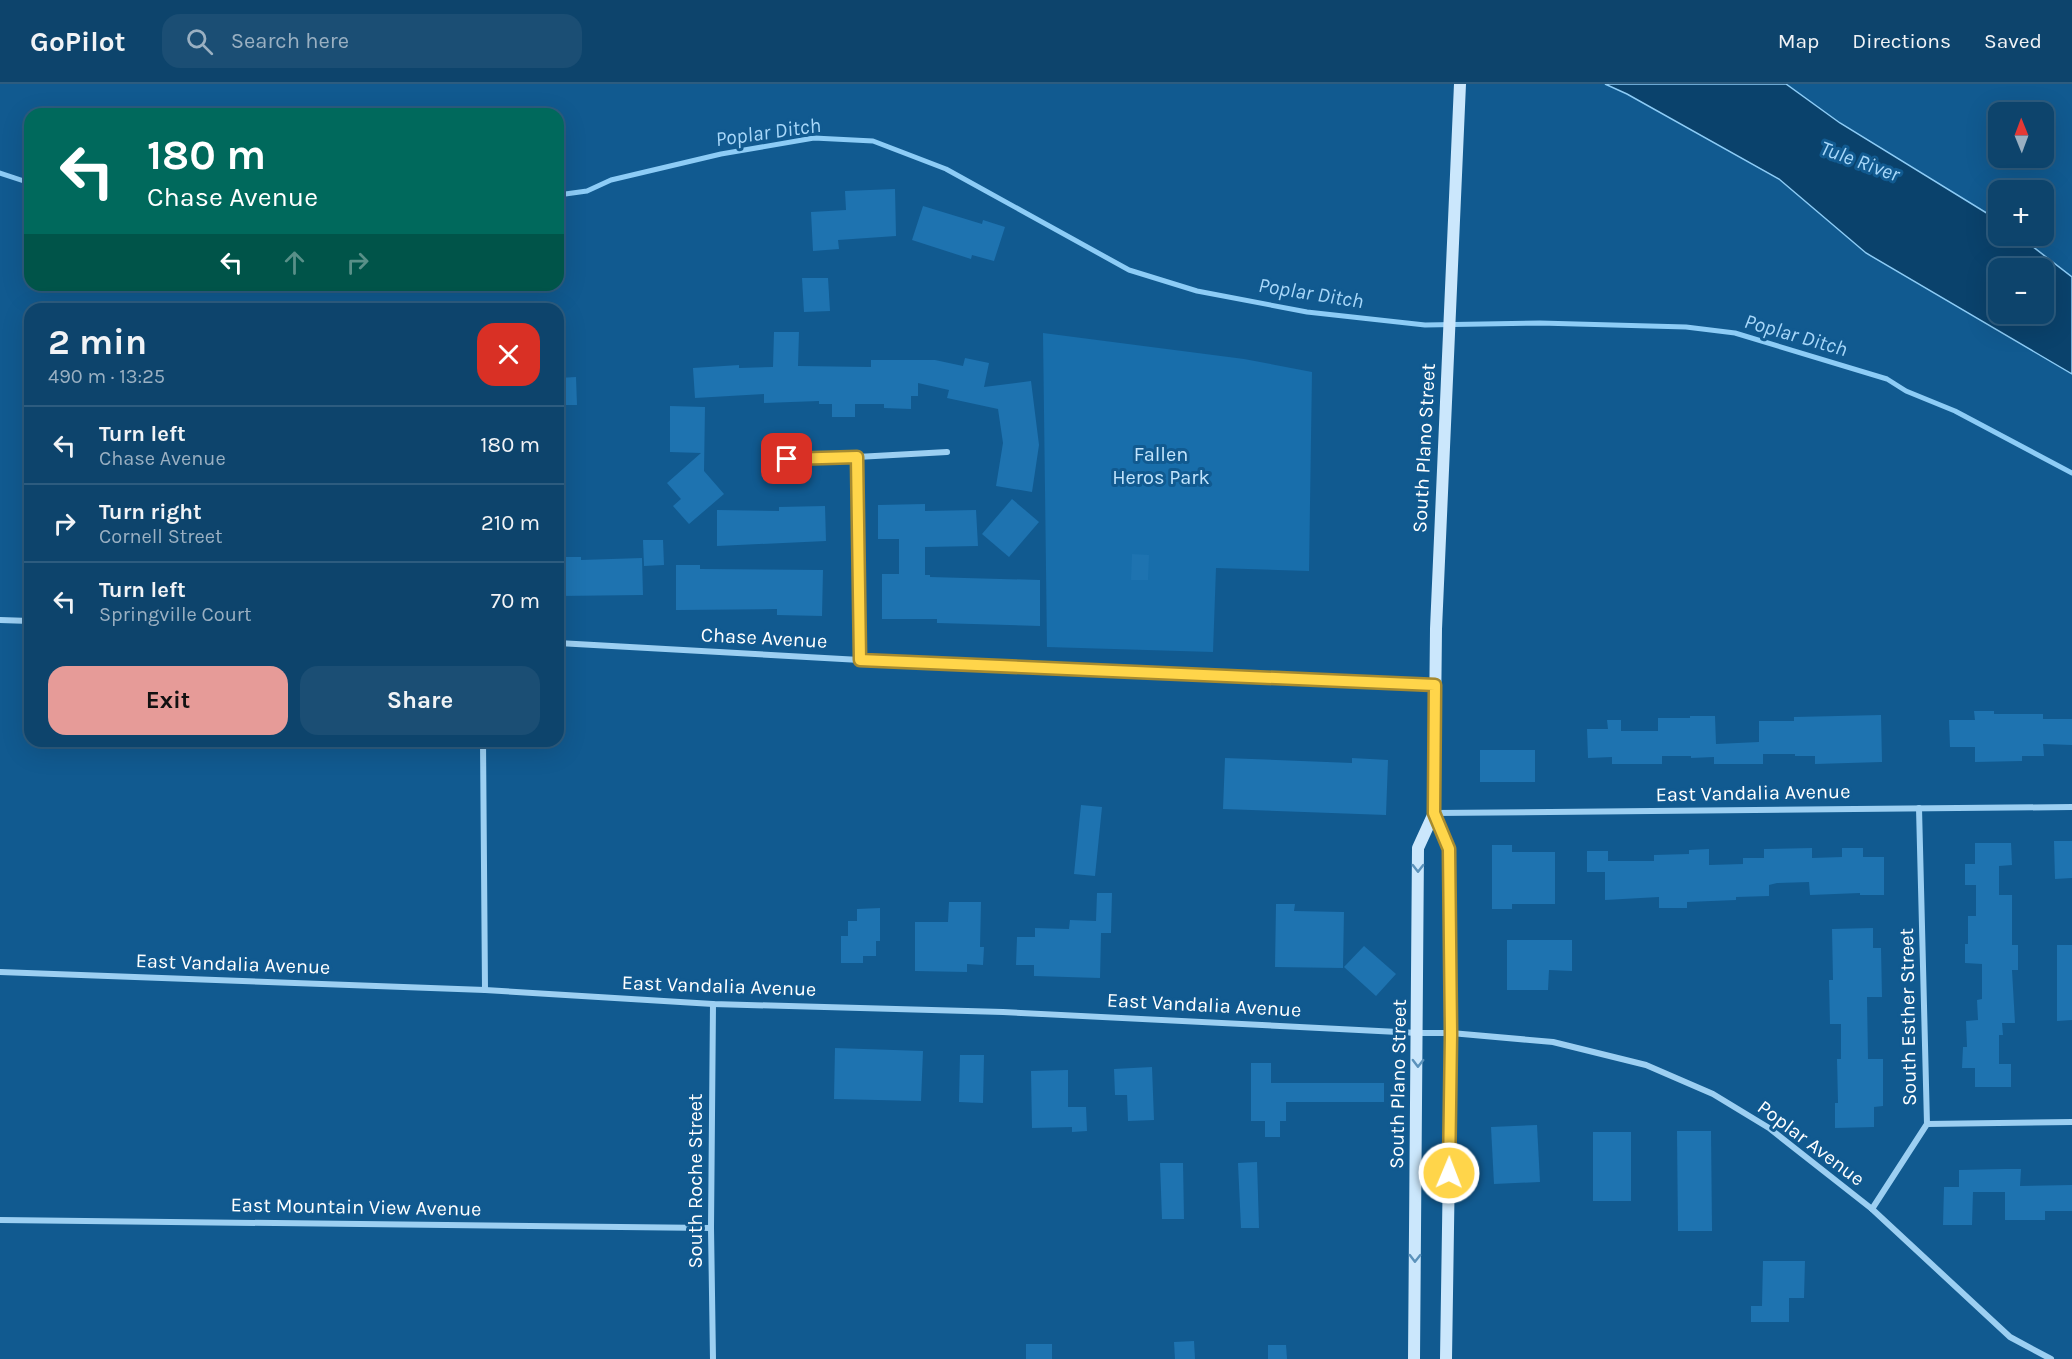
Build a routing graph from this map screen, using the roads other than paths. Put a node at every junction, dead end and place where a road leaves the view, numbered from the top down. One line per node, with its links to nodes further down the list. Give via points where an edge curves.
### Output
1 (1460, 84): 9 (main road, South Plano Street)
2 (947, 452): 3 (street)
3 (857, 457): 4 (street); 8 (street)
4 (764, 459)
5 (0, 620): 6 (street)
6 (24, 621)
7 (564, 644): 8 (street, Chase Avenue)
8 (860, 660): 9 (street, Chase Avenue)
9 (1435, 685): 13 (main road, South Plano Street)
10 (483, 747): 15 (street)
11 (2072, 807): 12 (street, East Vandalia Avenue)
12 (1919, 808): 13 (street, East Vandalia Avenue); 21 (street, South Esther Street)
13 (1434, 813): 17 (main road, South Plano Street, one-way to 17, via 1418,848); 19 (main road, South Plano Street, via 1449,849)
14 (0, 972): 15 (street, East Vandalia Avenue)
15 (485, 990): 16 (street, East Vandalia Avenue)
16 (713, 1004): 17 (street, East Vandalia Avenue, via 1014,1012); 24 (street, South Roche Street)
17 (1418, 1034): 18 (street, East Vandalia Avenue); 27 (main road, South Plano Street, one-way to 27)
18 (1436, 1034): 19 (street, Poplar Avenue)
19 (1451, 1034): 22 (street, Poplar Avenue, via 1553,1042 1646,1065 1713,1094 1769,1128); 25 (main road, South Plano Street)
20 (2072, 1122): 21 (street)
21 (1927, 1124): 22 (street, South Esther Street)
22 (1872, 1209): 30 (street, Poplar Avenue, via 2010,1337)
23 (0, 1220): 24 (street, East Mountain View Avenue)
24 (711, 1228): 26 (street, South Roche Street)
25 (1447, 1314): 28 (main road, South Plano Street); 29 (main road)
26 (713, 1359)
27 (1414, 1359)
28 (1446, 1359)
29 (1455, 1359)
30 (2051, 1359)

